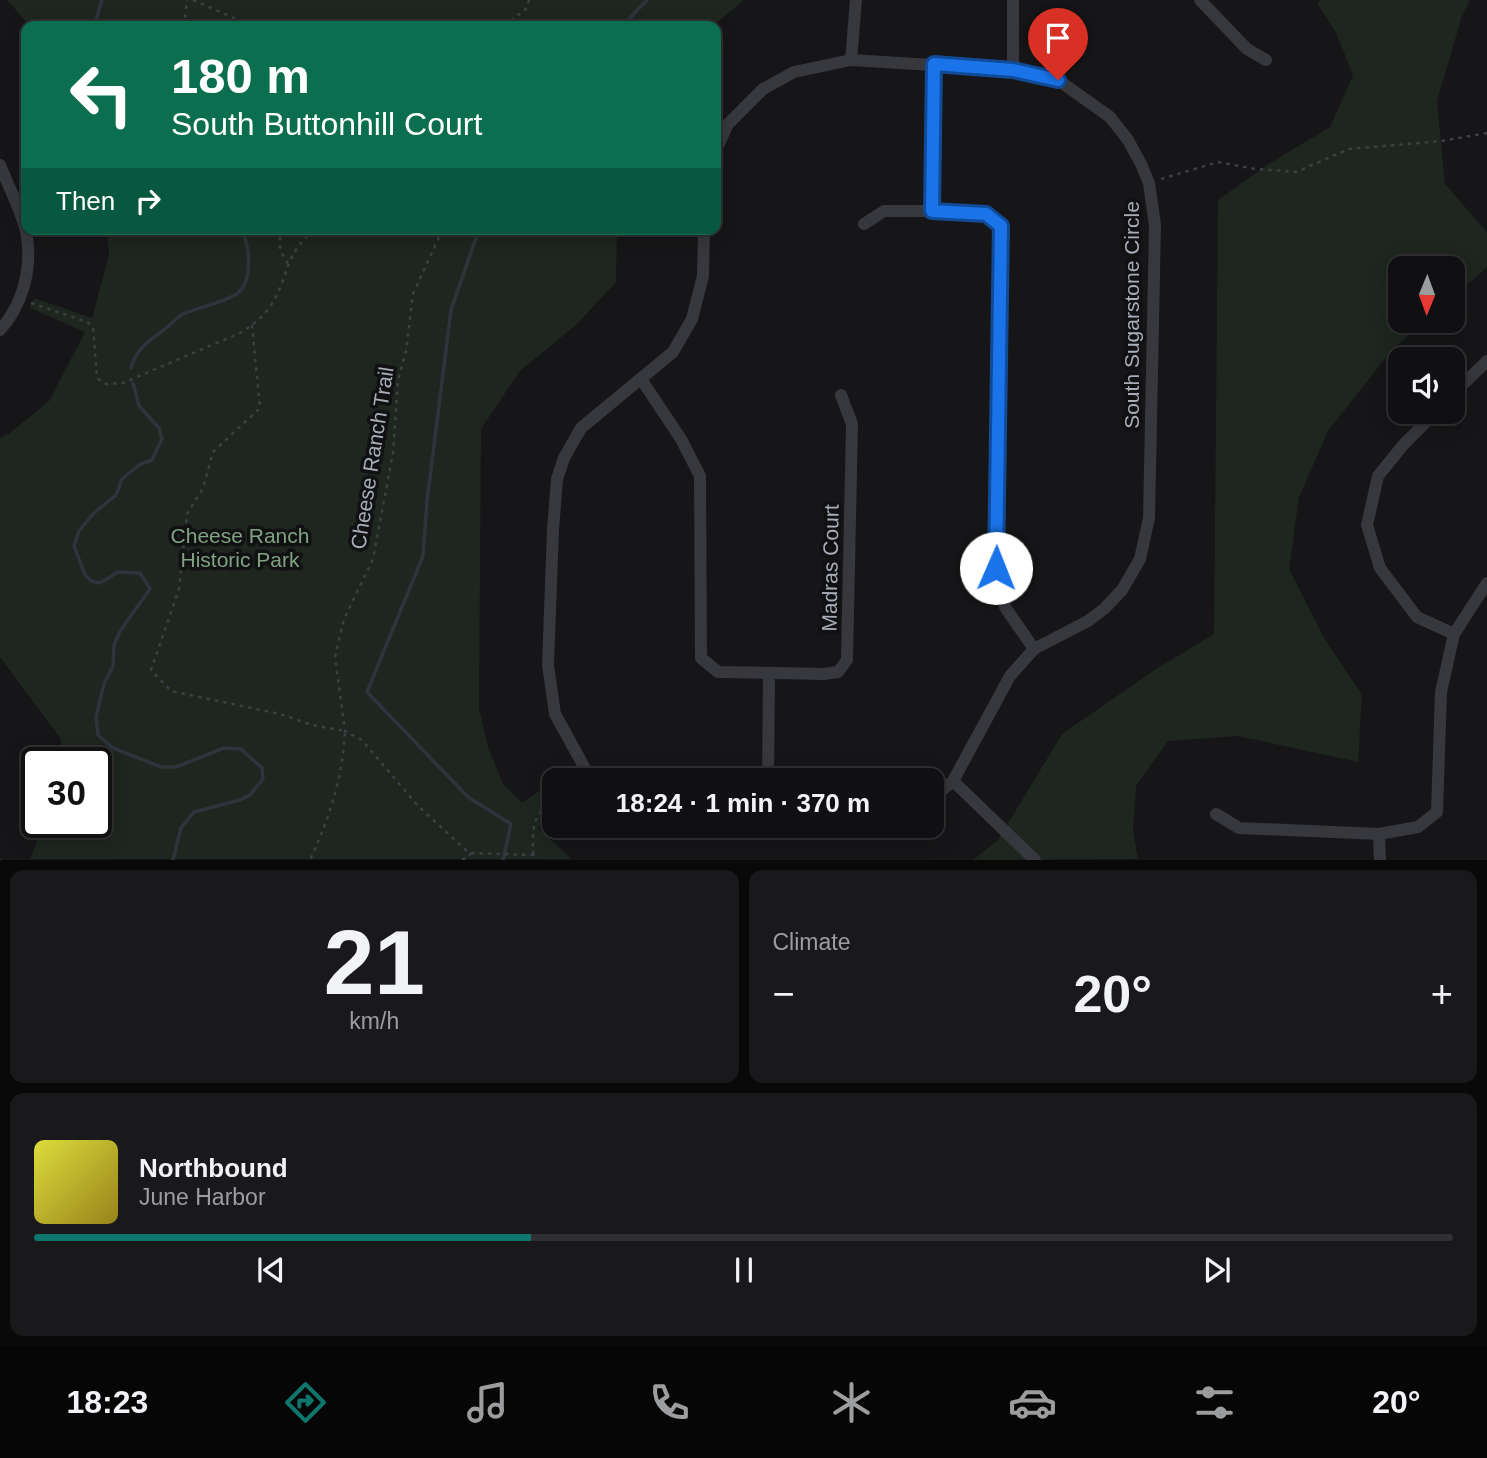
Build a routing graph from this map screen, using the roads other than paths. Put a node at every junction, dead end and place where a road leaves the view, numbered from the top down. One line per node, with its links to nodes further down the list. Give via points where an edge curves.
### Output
1 (856, 0): 4 (street)
2 (1013, 0): 7 (street)
3 (1200, 0): 5 (street, via 1247,49)
4 (851, 60): 6 (street, South Sugarstone Circle); 8 (street, South Sugarstone Circle, via 794,72 763,89 728,124)
5 (1266, 60)
6 (934, 64): 7 (street, South Sugarstone Circle); 10 (street)
7 (1013, 70): 23 (street, South Sugarstone Circle, via 1058,80 1110,117 1128,140 1149,183 1155,225 1147,538 1132,576 1104,609)
8 (721, 139)
9 (0, 164): 11 (street)
10 (932, 211): 12 (street, via 884,211); 23 (street, via 986,214 1001,226 996,568 1005,607)
11 (21, 219)
12 (864, 224)
13 (27, 235): 15 (street, via 21,299)
14 (704, 235): 17 (street, via 703,276 692,319 673,352)
15 (0, 330)
16 (1487, 361): 18 (street)
17 (641, 379): 24 (street, via 700,476 701,658 719,672); 25 (street, via 581,428 557,479 548,665 555,714)
18 (1465, 383)
19 (841, 395): 24 (street, Madras Court, via 852,424 847,660 838,672)
20 (1424, 424): 22 (street, via 1378,476 1367,525 1380,568 1417,617)
21 (1487, 583): 22 (street)
22 (1454, 634): 30 (street, via 1441,692 1437,812 1419,827)
23 (1034, 649): 27 (street, South Sugarstone Circle, via 1010,676)
24 (769, 674): 26 (street)
25 (585, 768)
26 (768, 768)
27 (953, 781): 28 (street, South Sugarstone Circle); 31 (street)
28 (944, 789)
29 (1216, 814): 30 (street, via 1240,828)
30 (1379, 834): 32 (street)
31 (1035, 859)
32 (1380, 859)

